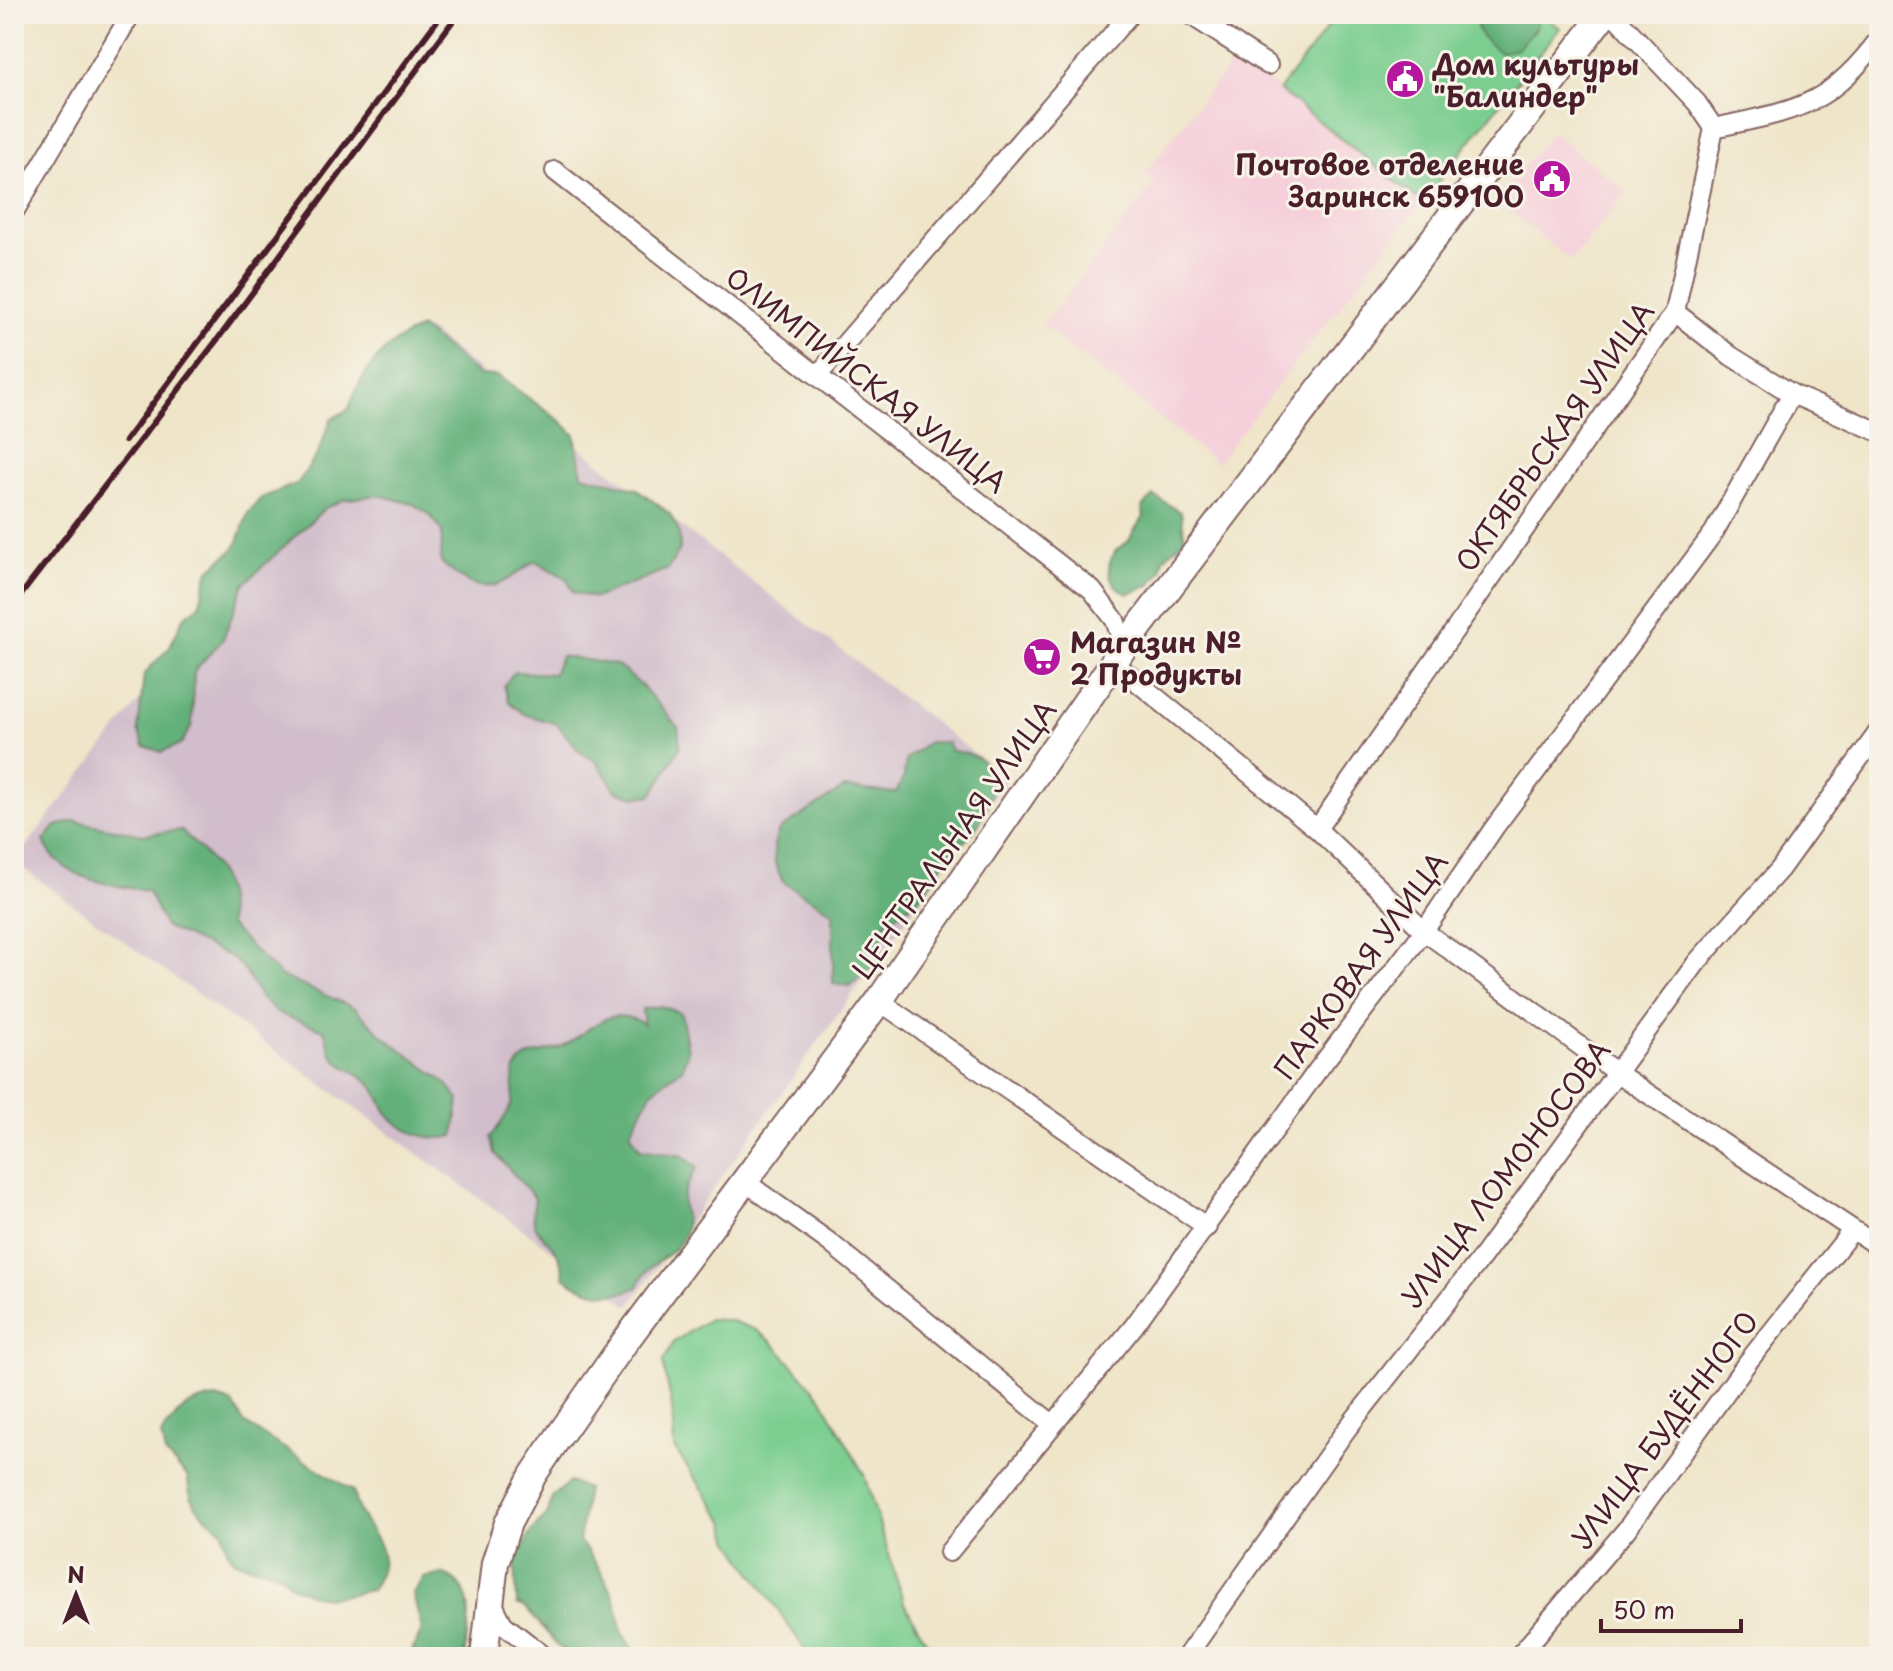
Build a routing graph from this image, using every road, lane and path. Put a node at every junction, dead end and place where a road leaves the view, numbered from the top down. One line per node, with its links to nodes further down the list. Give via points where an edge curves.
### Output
1 (131, 14): 10 (street)
2 (1130, 14): 13 (street)
3 (1189, 14): 7 (street)
4 (1604, 14): 16 (street, ЦЕНТРАЛЬНАЯ УЛИЦА)
5 (1613, 14): 8 (street)
6 (1879, 39): 8 (street, via 1854,73 1818,99 1787,112)
7 (1268, 65)
8 (1714, 128): 12 (street, ОКТЯБРЬСКАЯ УЛИЦА)
9 (555, 171): 13 (street, ОЛИМПИЙСКАЯ УЛИЦА)
10 (22, 179): 11 (street)
11 (14, 212)
12 (1675, 312): 14 (street); 18 (street, ОКТЯБРЬСКАЯ УЛИЦА)
13 (818, 375): 16 (street, ОЛИМПИЙСКАЯ УЛИЦА, via 1092,590 1115,620)
14 (1792, 394): 15 (street); 19 (street, ПАРКОВАЯ УЛИЦА, via 1714,532)
15 (1879, 432)
16 (1119, 655): 18 (street); 20 (street, ЦЕНТРАЛЬНАЯ УЛИЦА)
17 (1879, 731): 21 (street, УЛИЦА ЛОМОНОСОВА, via 1780,869 1697,962)
18 (1317, 829): 19 (street)
19 (1424, 931): 21 (street); 23 (street, ПАРКОВАЯ УЛИЦА)
20 (879, 1001): 22 (street, ЦЕНТРАЛЬНАЯ УЛИЦА); 23 (street)
21 (1617, 1073): 24 (street); 31 (street, УЛИЦА ЛОМОНОСОВА, via 1346,1430)
22 (744, 1181): 26 (street, via 829,1242); 28 (street, ЦЕНТРАЛЬНАЯ УЛИЦА, via 533,1475 508,1523)
23 (1207, 1227): 26 (street, ПАРКОВАЯ УЛИЦА, via 1134,1326)
24 (1851, 1232): 25 (street); 32 (street, УЛИЦА БУДЁННОГО, via 1747,1363 1626,1530)
25 (1879, 1247)
26 (1051, 1423): 27 (street, ПАРКОВАЯ УЛИЦА)
27 (949, 1552)
28 (489, 1596): 29 (street, ЦЕНТРАЛЬНАЯ УЛИЦА); 30 (street, via 503,1624)
29 (484, 1657)
30 (545, 1657)
31 (1186, 1657)
32 (1518, 1657)

